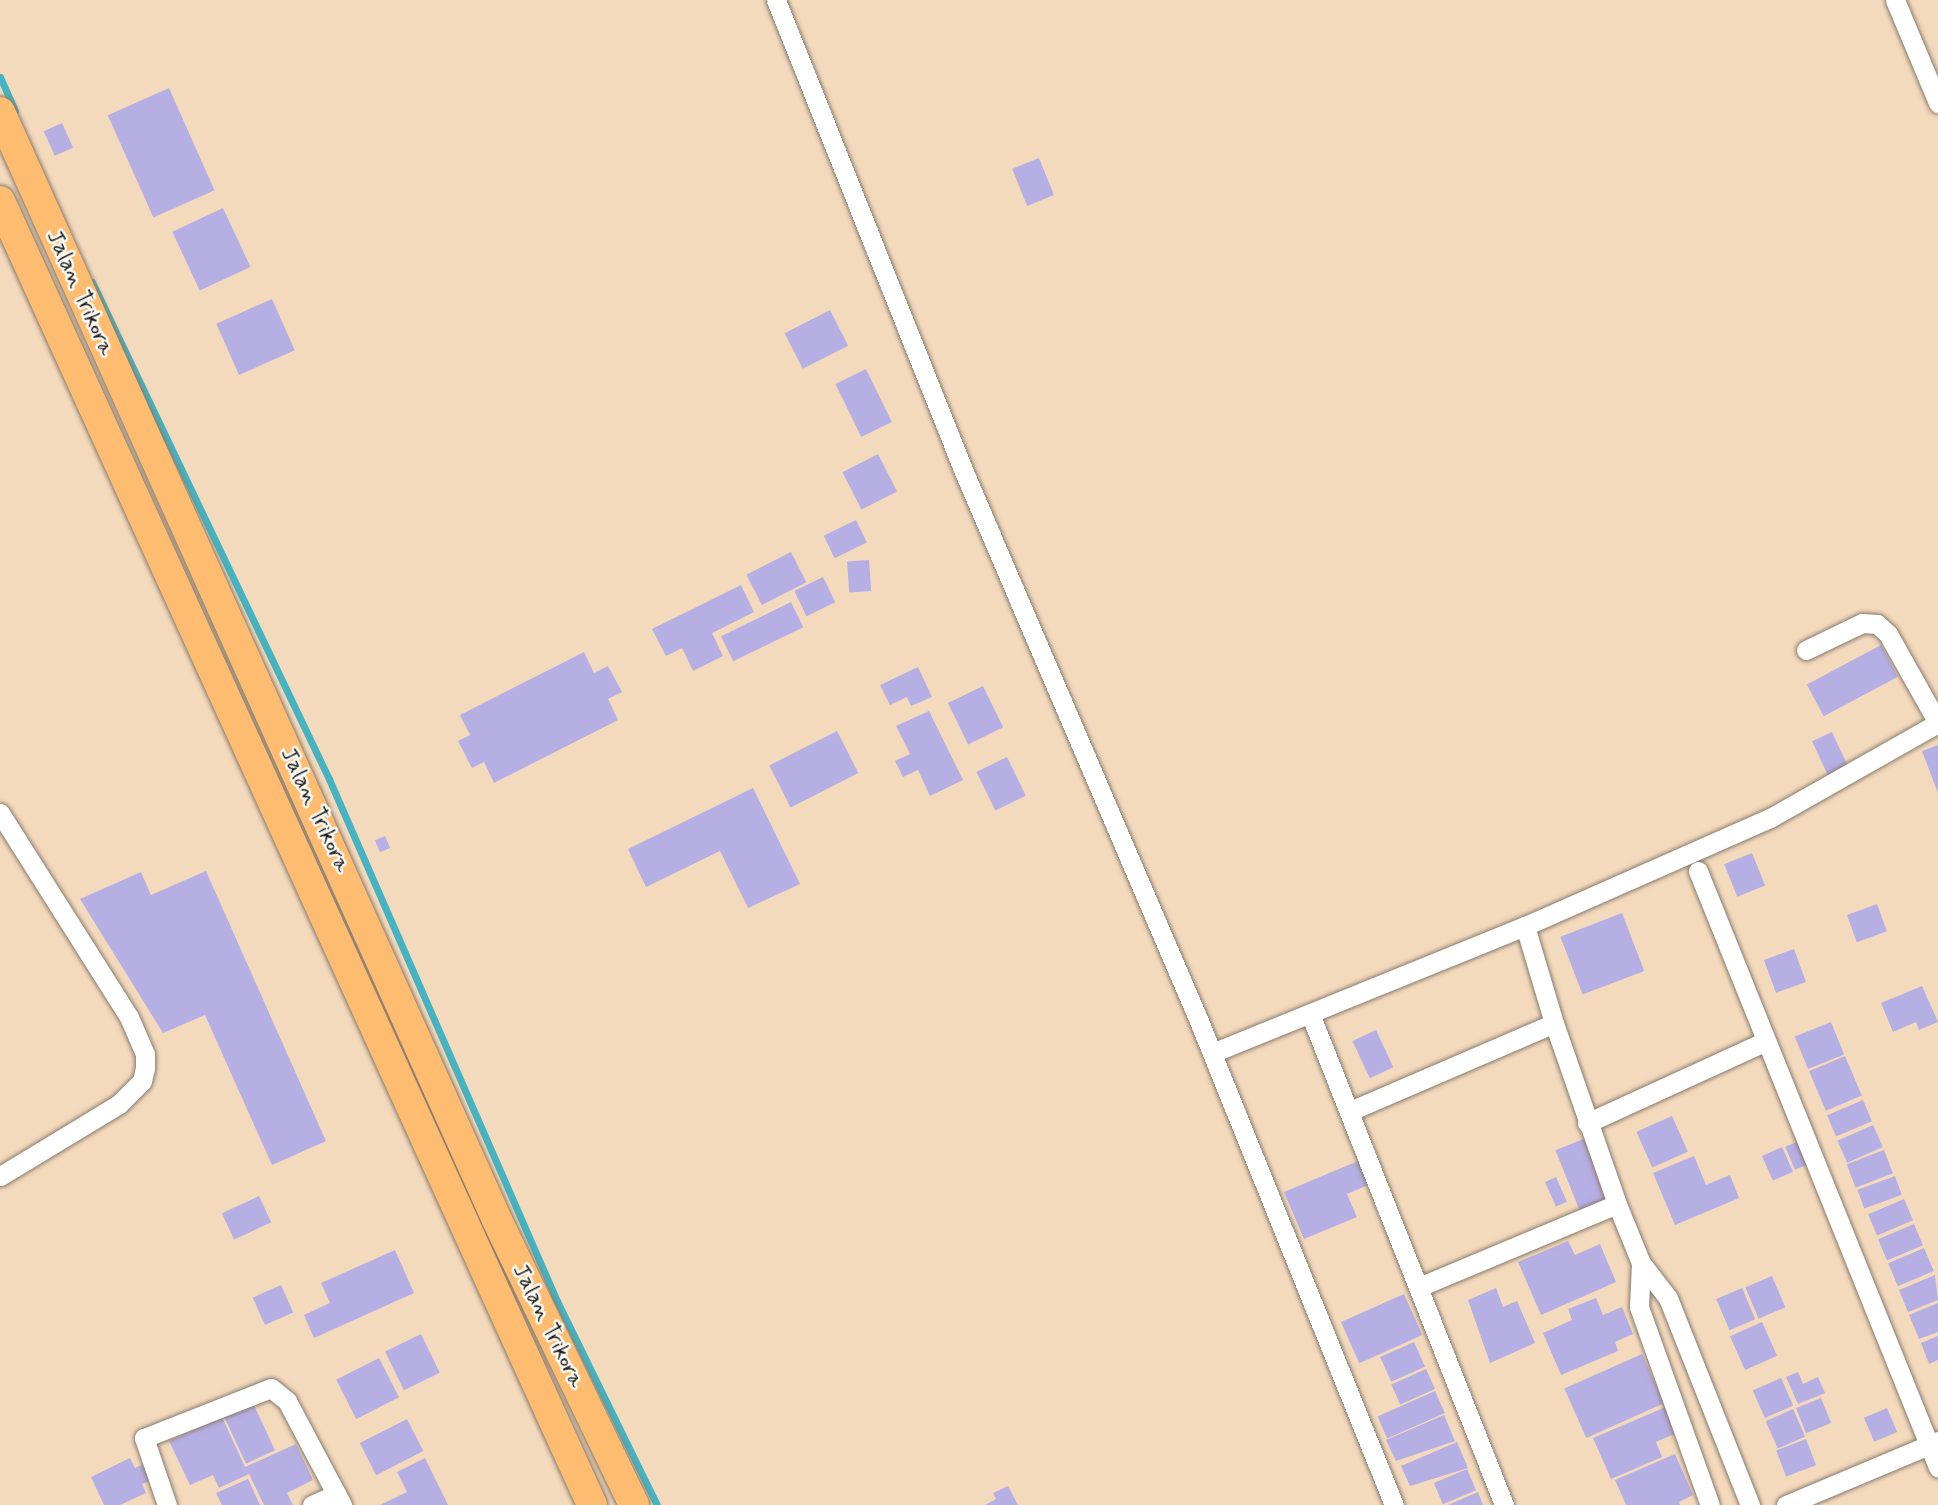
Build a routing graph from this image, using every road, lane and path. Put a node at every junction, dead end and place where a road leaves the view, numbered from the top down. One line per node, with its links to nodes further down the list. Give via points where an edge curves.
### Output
1 (776, 0): 16 (street, via 964,472)
2 (1895, 0): 3 (street)
3 (1938, 103)
4 (0, 112): 6 (main road, Jalan Trikora)
5 (0, 201): 7 (main road, Jalan Trikora)
6 (234, 629): 7 (main road); 29 (main road, Jalan Trikora, via 497,1220)
7 (201, 644): 28 (main road, Jalan Trikora)
8 (1806, 650): 9 (street, via 1862,623 1877,624 1888,634)
9 (1938, 723): 12 (street, via 1770,818)
10 (4, 826): 19 (street, via 129,1017 145,1054 145,1068 142,1081 119,1104)
11 (1698, 871): 15 (street)
12 (1525, 926): 13 (street); 14 (street)
13 (1311, 1016): 16 (street); 17 (street)
14 (1554, 1023): 17 (street); 18 (street)
15 (1766, 1041): 18 (street); 23 (street)
16 (1212, 1053): 30 (street)
17 (1350, 1111): 22 (street)
18 (1587, 1123): 20 (street)
19 (0, 1177)
20 (1617, 1204): 21 (street); 22 (street)
21 (1641, 1263): 32 (street, via 1639,1307); 33 (street, via 1668,1298)
22 (1421, 1286): 31 (street)
23 (1934, 1443): 24 (street); 34 (street)
24 (1938, 1467)
25 (339, 1499): 26 (street, via 287,1401 271,1388 144,1438); 27 (street)
26 (167, 1505)
27 (312, 1505)
28 (592, 1505)
29 (634, 1505)
30 (1394, 1505)
31 (1504, 1505)
32 (1710, 1505)
33 (1750, 1505)
34 (1786, 1505)

